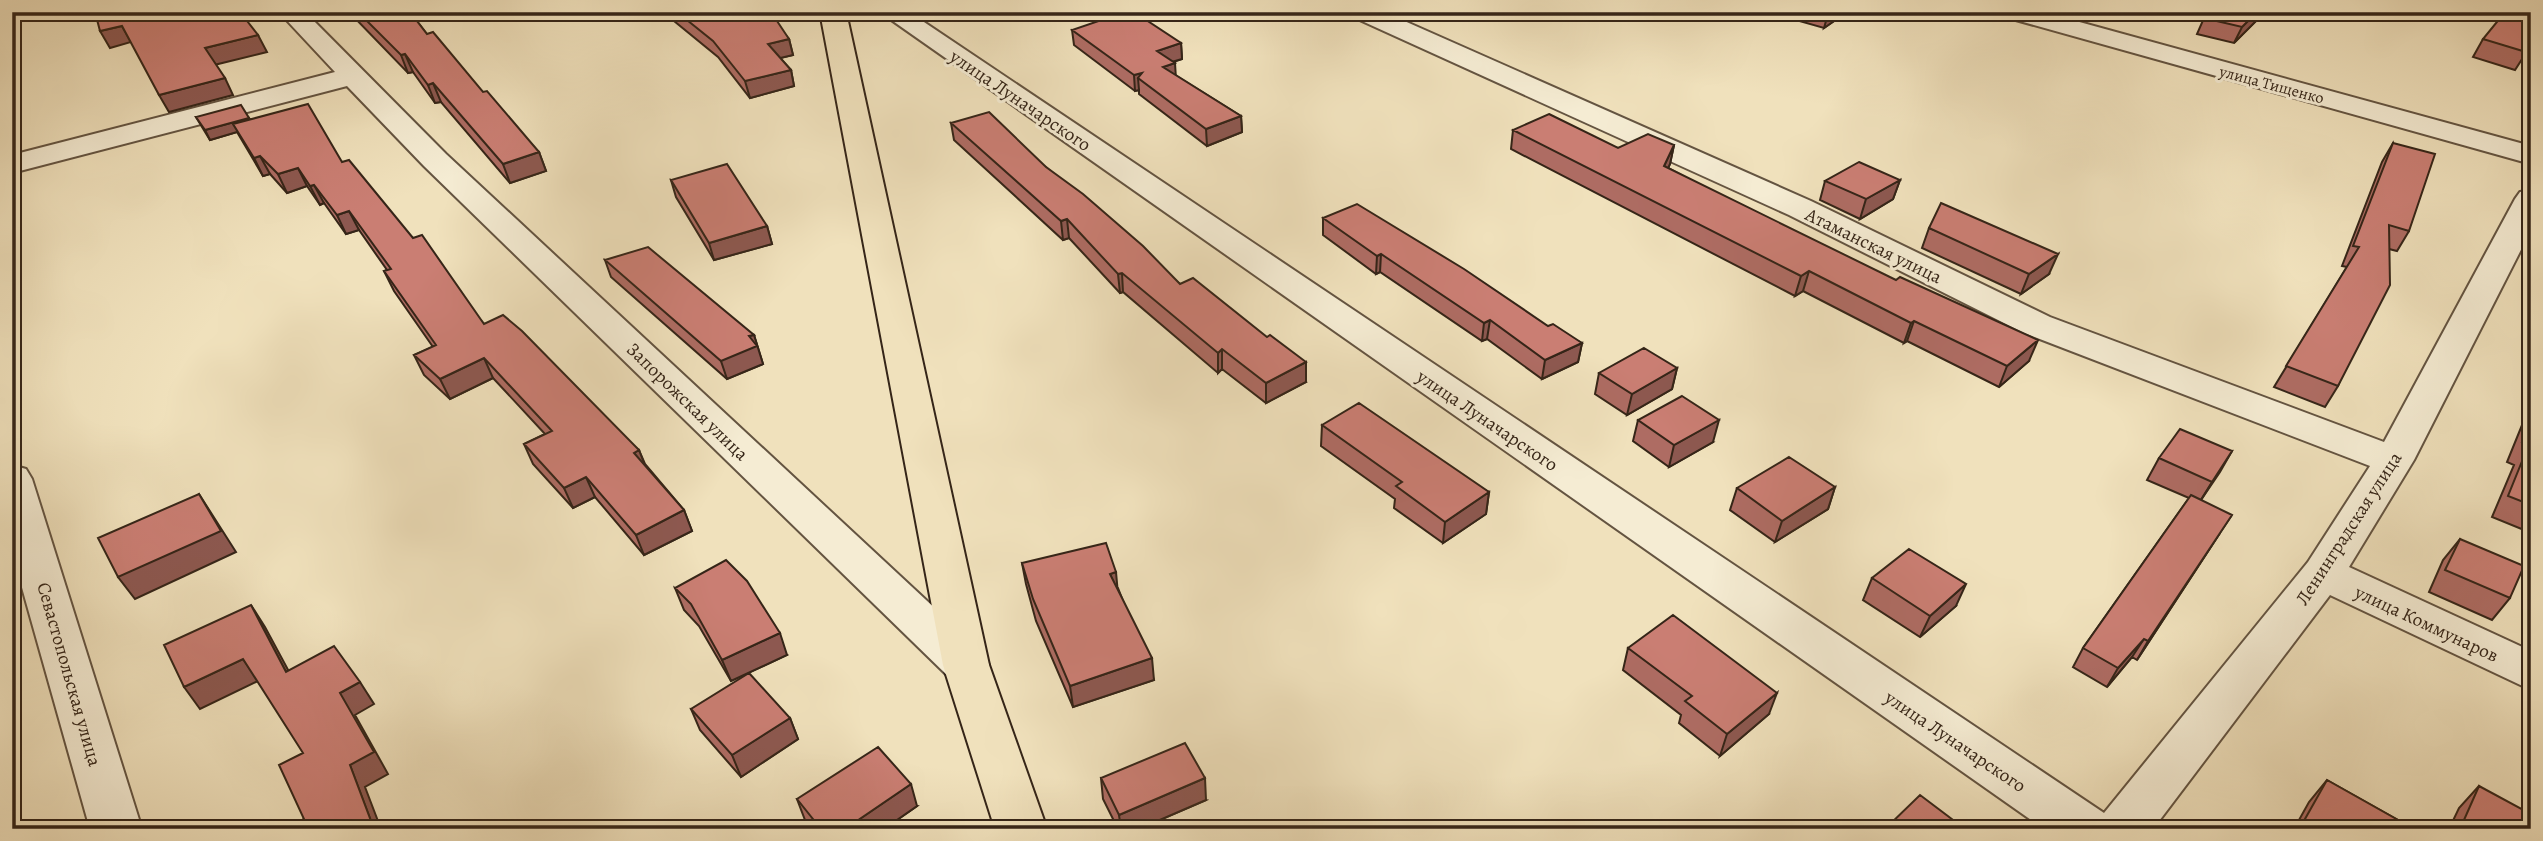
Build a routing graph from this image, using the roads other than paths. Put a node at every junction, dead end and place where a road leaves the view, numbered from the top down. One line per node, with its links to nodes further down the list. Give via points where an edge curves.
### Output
1 (291, 12): 8 (street, Запорожская улица)
2 (833, 12): 15 (main road)
3 (892, 12): 19 (street, улица Луначарского)
4 (1362, 12): 12 (street, Атаманская улица, via 1800,208 2036,325)
5 (2014, 12): 7 (street, улица Тищенко)
6 (2108, 12): 7 (street)
7 (2087, 33): 9 (street, улица Тищенко)
8 (353, 76): 10 (street); 15 (street, Запорожская улица, via 435,160)
9 (2531, 155)
10 (12, 164)
11 (2531, 199): 12 (street, Ленинградская улица)
12 (2394, 460): 14 (street, Ленинградская улица)
13 (12, 479): 17 (street, Севастопольская улица)
14 (2323, 573): 16 (street, улица Коммунаров); 20 (street, Ленинградская улица)
15 (966, 665): 18 (main road, Запорожская улица)
16 (2531, 672)
17 (116, 829)
18 (1021, 829)
19 (2085, 829)
20 (2122, 829)

